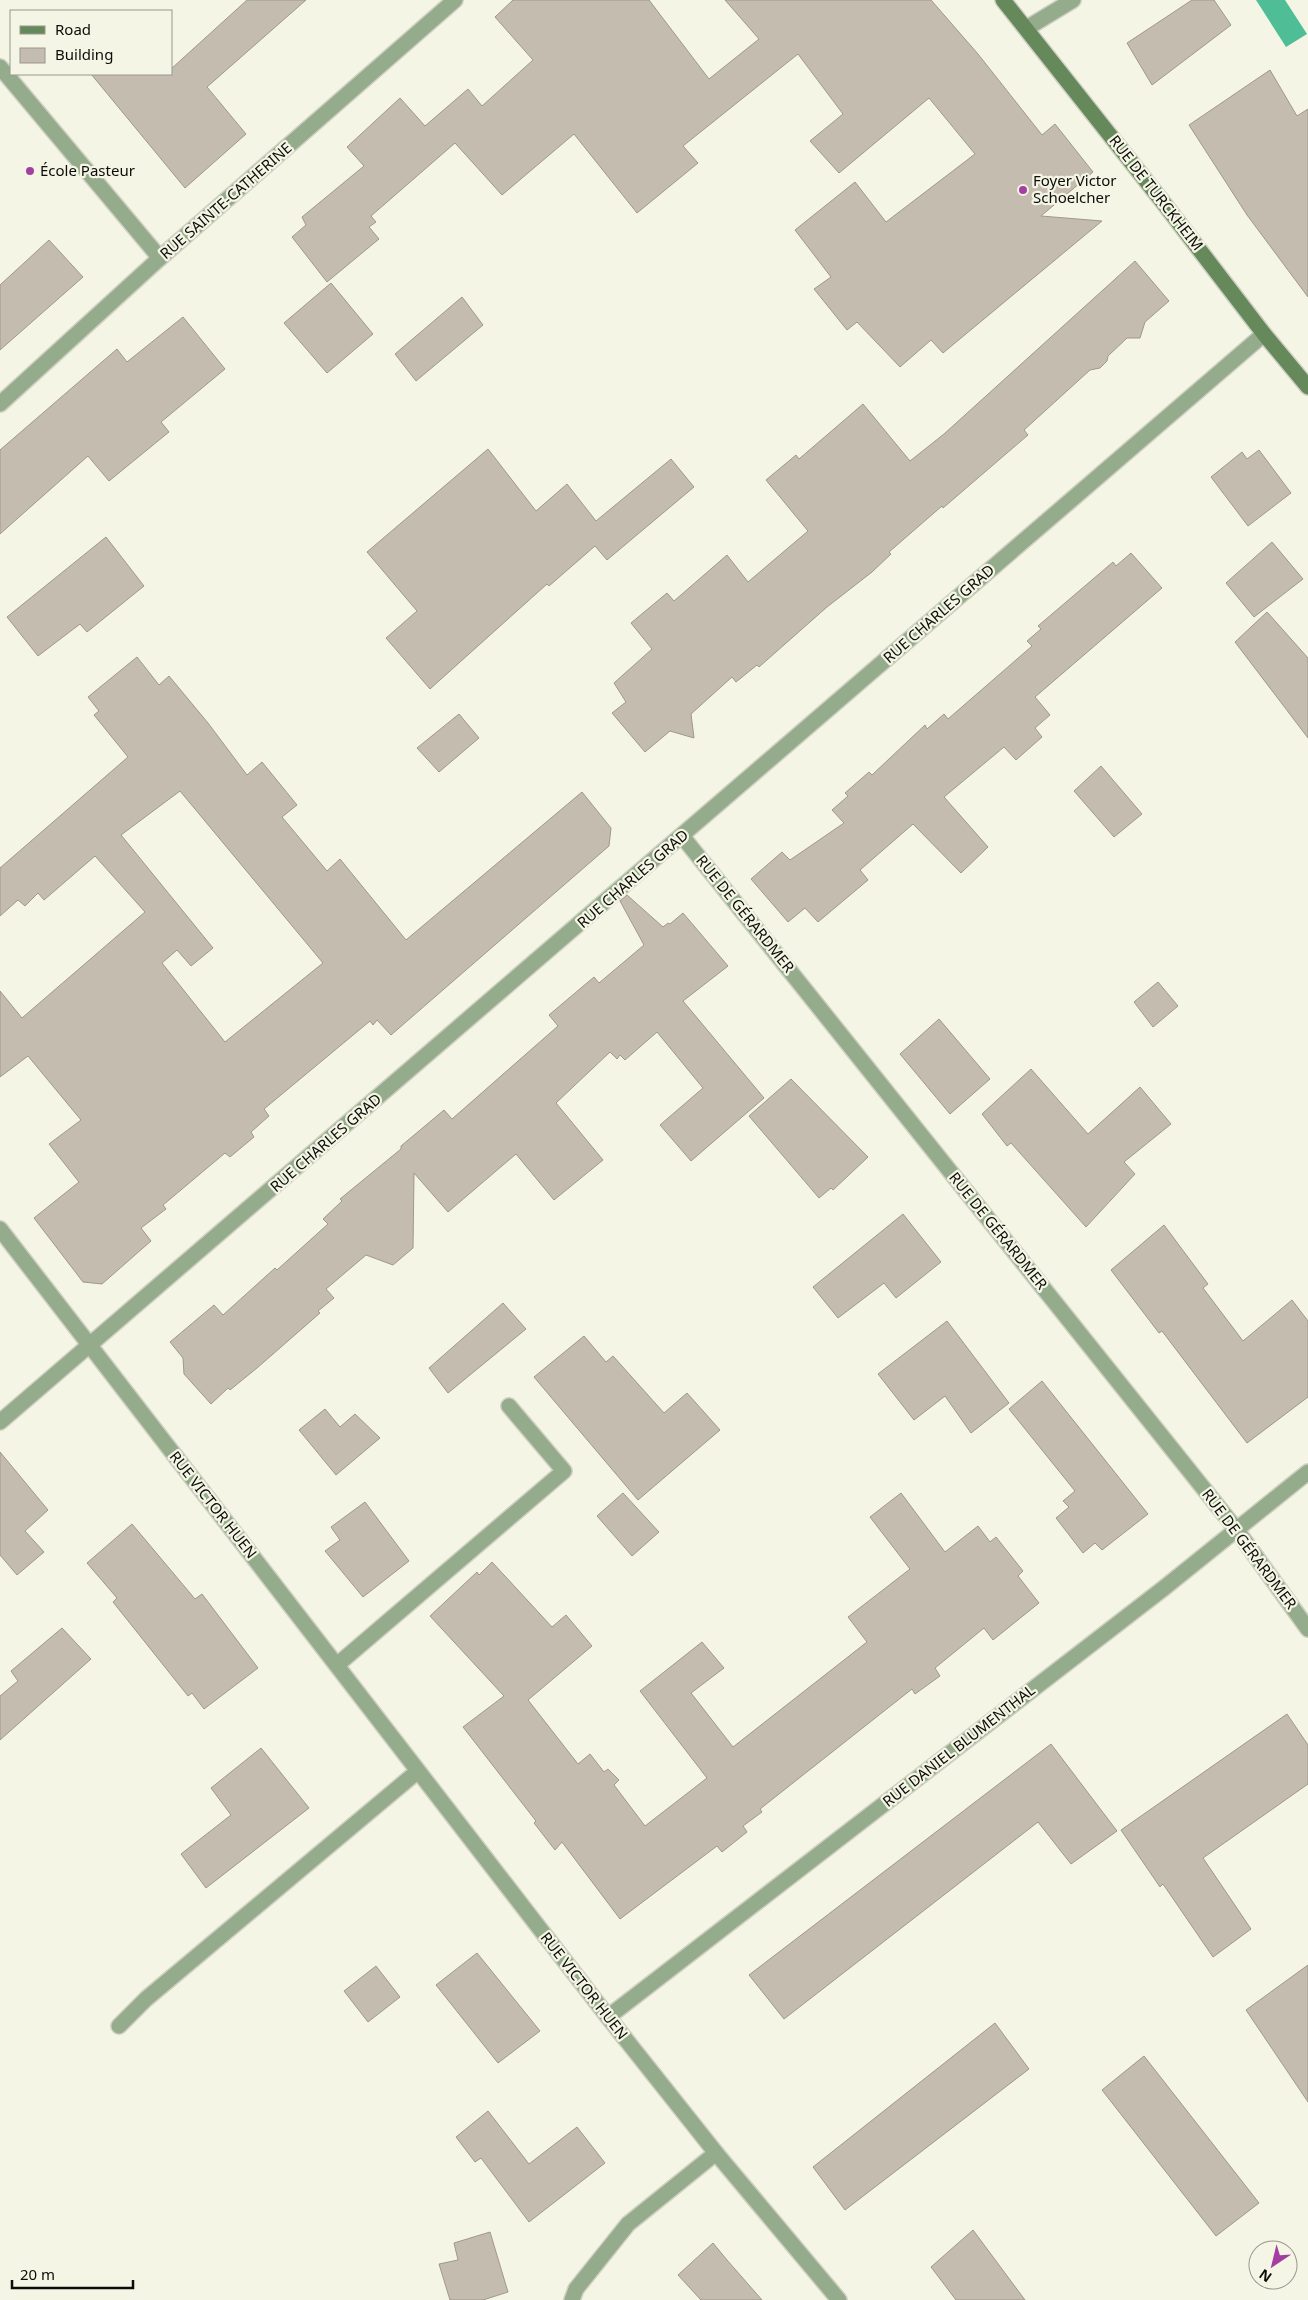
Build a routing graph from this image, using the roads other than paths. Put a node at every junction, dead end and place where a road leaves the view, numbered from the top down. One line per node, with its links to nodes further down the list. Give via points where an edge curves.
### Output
1 (455, 0): 6 (street, RUE SAINTE-CATHERINE)
2 (1003, 0): 4 (street, RUE DE TURCKHEIM)
3 (1073, 0): 4 (street)
4 (1027, 28): 7 (street, RUE DE TURCKHEIM)
5 (0, 67): 6 (street)
6 (160, 258): 9 (street, RUE SAINTE-CATHERINE)
7 (1264, 334): 8 (street, RUE DE TURCKHEIM); 10 (street, RUE CHARLES GRAD)
8 (1308, 387)
9 (0, 404)
10 (682, 836): 12 (street, RUE CHARLES GRAD); 16 (street, RUE DE GÉRARDMER)
11 (0, 1229): 12 (street, RUE VICTOR HUEN)
12 (90, 1346): 14 (street, RUE CHARLES GRAD); 18 (street, RUE VICTOR HUEN)
13 (509, 1406): 18 (street, via 564,1470)
14 (0, 1422)
15 (1308, 1472): 16 (street, RUE DANIEL BLUMENTHAL)
16 (1236, 1529): 17 (street, RUE DE GÉRARDMER); 20 (street, RUE DANIEL BLUMENTHAL)
17 (1308, 1629)
18 (337, 1665): 19 (street, RUE VICTOR HUEN)
19 (418, 1770): 20 (street, RUE VICTOR HUEN); 21 (street, via 146,1999)
20 (608, 2017): 22 (street, RUE VICTOR HUEN)
21 (119, 2026)
22 (716, 2153): 23 (street, via 628,2224 576,2288); 24 (street, RUE VICTOR HUEN)
23 (572, 2300)
24 (839, 2300)

